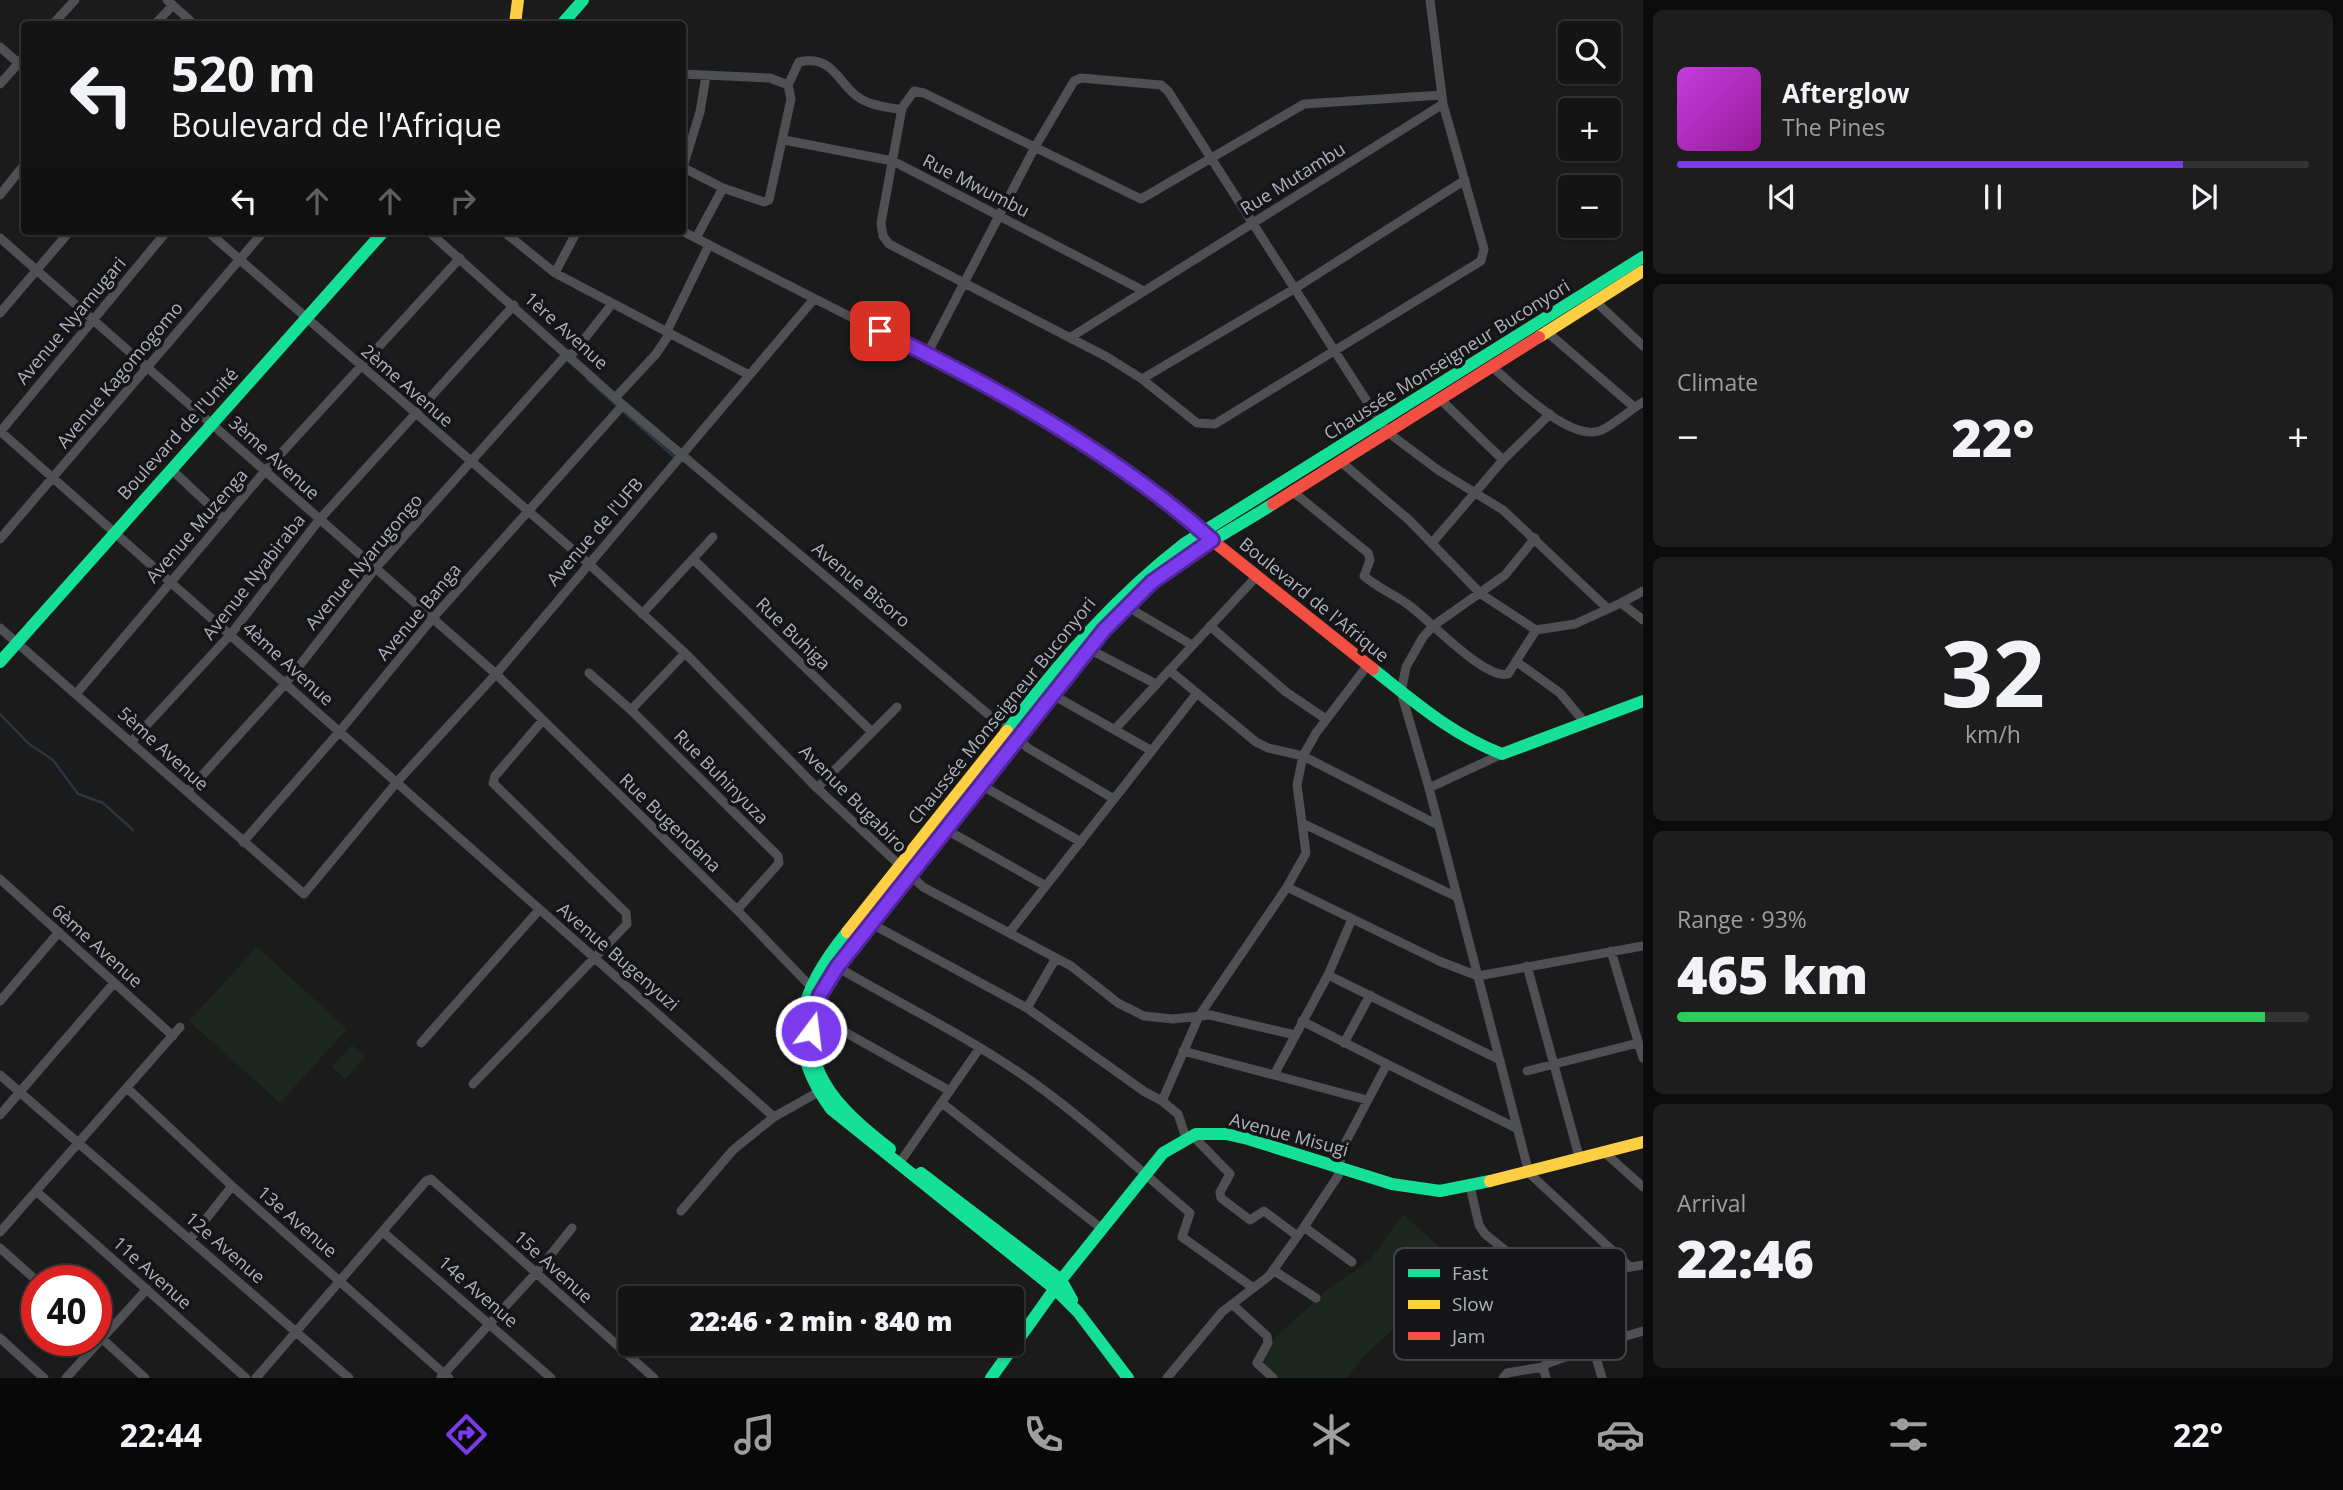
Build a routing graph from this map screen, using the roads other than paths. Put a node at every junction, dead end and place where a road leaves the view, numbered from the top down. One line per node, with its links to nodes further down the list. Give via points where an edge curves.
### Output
1 (75, 0): 6 (street)
2 (518, 0): 9 (street)
3 (583, 0): 10 (street)
4 (1430, 0): 18 (street)
5 (170, 3): 7 (street); 8 (street)
6 (56, 21)
7 (157, 21)
8 (191, 21)
9 (515, 21)
10 (568, 21)
11 (0, 47): 12 (street)
12 (21, 62)
13 (21, 65): 16 (street)
14 (686, 74): 15 (street)
15 (706, 76): 17 (street, via 770,78); 22 (street)
16 (0, 84)
17 (788, 85): 19 (street, via 799,62 808,60 839,73 864,101); 20 (street, via 792,91)
18 (1443, 99): 23 (street, via 1304,104); 27 (street); 31 (street, Rue Mutambu)
19 (902, 110): 21 (street, via 914,91 924,93); 24 (street)
20 (784, 140): 24 (street, Rue Mwumbu); 28 (street, via 769,200)
21 (1035, 147): 23 (street, via 1140,200); 23 (street, via 1074,81 1082,78 1152,83 1168,91); 30 (street)
22 (686, 157)
23 (1211, 159): 31 (street)
24 (892, 161): 30 (street, Rue Mwumbu); 50 (street, via 881,223 883,236 889,244)
25 (21, 169): 29 (street)
26 (686, 169): 28 (street)
27 (1465, 180): 51 (street); 64 (street, via 1484,249 1481,261)
28 (723, 188): 42 (street)
29 (0, 195)
30 (999, 216): 50 (street); 52 (street, Rue Mwumbu)
31 (1253, 224): 51 (street); 52 (street, Rue Mutambu)
32 (686, 233): 42 (street, Boulevard de l'Afrique)
33 (67, 235): 47 (street)
34 (164, 235): 59 (street, Avenue Nyamugari)
35 (212, 235): 46 (street, 2ème Avenue)
36 (260, 235): 46 (street, Avenue Kagomogomo)
37 (380, 235): 58 (street, Boulevard de l'Unité)
38 (433, 235): 45 (street, 1ère Avenue)
39 (508, 235): 49 (street)
40 (574, 235): 49 (street)
41 (0, 238): 47 (street, 3ème Avenue)
42 (696, 238): 43 (street, Boulevard de l'Afrique)
43 (709, 245): 53 (street, Boulevard de l'Afrique); 61 (street)
44 (1643, 257): 80 (street, Chaussée Monseigneur Buconyori)
45 (460, 258): 56 (street, 1ère Avenue); 67 (street, Avenue Muzenga)
46 (239, 259): 58 (street, 2ème Avenue); 69 (street, Avenue Kagomogomo)
47 (36, 270): 57 (street); 59 (street, 3ème Avenue)
48 (1643, 271): 54 (street, Chaussée Monseigneur Buconyori)
49 (555, 273): 55 (street)
50 (965, 282): 62 (street); 65 (street)
51 (1294, 289): 64 (street); 71 (street)
52 (1144, 291): 62 (street, Rue Mutambu)
53 (814, 299): 65 (street, Boulevard de l'Afrique); 70 (street, Avenue de l'UFB)
54 (1595, 301): 60 (street, Chaussée Monseigneur Buconyori); 63 (street)
55 (612, 304): 61 (street); 66 (street, Avenue Nyarugongo)
56 (514, 305): 66 (street, 1ère Avenue); 77 (street, Avenue Nyabiraba)
57 (0, 313)
58 (304, 318): 67 (street, 2ème Avenue); 79 (street, Boulevard de l'Unité)
59 (92, 319): 69 (street, 3ème Avenue); 81 (street, Avenue Nyamugari)
60 (1546, 331): 68 (street, Chaussée Monseigneur Buconyori); 76 (street)
61 (668, 332): 70 (street); 72 (street, via 656,354)
62 (1071, 337): 71 (street)
63 (1643, 346)
64 (1334, 352): 71 (street, via 1205,426); 80 (street)
65 (927, 354): 95 (street, Boulevard de l'Afrique, via 1082,444)
66 (568, 356): 72 (street, 1ère Avenue); 85 (street, Avenue Nyarugongo)
67 (360, 366): 77 (street, 2ème Avenue); 87 (street, Avenue Muzenga)
68 (1491, 366): 73 (street, Chaussée Monseigneur Buconyori); 78 (street)
69 (147, 369): 79 (street, 3ème Avenue); 88 (street, Avenue Kagomogomo)
70 (749, 375): 82 (street, Avenue de l'UFB)
71 (1142, 379)
72 (615, 398): 75 (street, 1ère Avenue)
73 (1439, 398): 80 (street, Chaussée Monseigneur Buconyori); 83 (street)
74 (1643, 402): 76 (street)
75 (623, 405): 82 (street, 1ère Avenue); 91 (street, Avenue Banga)
76 (1634, 408): 78 (street, via 1592,433 1568,426)
77 (415, 413): 85 (street, 2ème Avenue); 93 (street, Avenue Nyabiraba)
78 (1550, 414): 83 (street)
79 (213, 424): 86 (street, Boulevard de l'Unité); 87 (street, 3ème Avenue)
80 (1383, 427): 84 (street, Chaussée Monseigneur Buconyori); 90 (street); 95 (street, Chaussée Monseigneur Buconyori)
81 (0, 431): 88 (street, 4ème Avenue)
82 (683, 454): 101 (street, Avenue de l'UFB); 143 (street, Avenue Bisoro)
83 (1503, 460): 90 (street)
84 (1340, 461): 89 (street, Chaussée Monseigneur Buconyori); 99 (street)
85 (470, 462): 91 (street, 2ème Avenue); 102 (street, Avenue Nyarugongo)
86 (171, 469): 92 (street); 94 (street, Boulevard de l'Unité)
87 (265, 471): 92 (street, Avenue Muzenga); 93 (street, 3ème Avenue)
88 (54, 477): 94 (street, 4ème Avenue); 98 (street, Avenue Kagomogomo)
89 (1292, 491): 95 (street, Chaussée Monseigneur Buconyori); 114 (street, via 1368,553 1364,576)
90 (1476, 493): 97 (street); 99 (street)
91 (527, 512): 101 (street, 2ème Avenue); 111 (street, Avenue Banga)
92 (224, 519): 104 (street, Avenue Muzenga)
93 (319, 520): 102 (street, 3ème Avenue); 117 (street, Avenue Nyabiraba)
94 (116, 531): 104 (street, 4ème Avenue); 118 (street, Boulevard de l'Unité)
95 (1208, 536): 103 (street, Boulevard de l'Afrique); 108 (street, Chaussée Monseigneur Buconyori); 143 (street, Chaussée Monseigneur Buconyori, via 1161,560 1121,594)
96 (713, 537): 100 (street)
97 (1535, 538): 106 (street, via 1505,575); 109 (street)
98 (0, 539)
99 (1432, 543): 106 (street)
100 (693, 559): 110 (street); 142 (street, Rue Buhiga)
101 (588, 564): 110 (street, Avenue Bugabiro); 127 (street, Avenue de l'UFB)
102 (374, 570): 111 (street, 3ème Avenue); 128 (street, Avenue Nyarugongo)
103 (1256, 577): 113 (street); 124 (street, Boulevard de l'Afrique)
104 (171, 580): 117 (street, 4ème Avenue); 132 (street, Avenue Muzenga)
105 (1643, 592): 107 (street)
106 (1481, 594): 114 (street); 116 (street)
107 (1621, 603): 109 (street); 112 (street)
108 (1126, 606): 119 (street); 120 (street, Chaussée Monseigneur Buconyori)
109 (1608, 609): 116 (street, via 1575,624)
110 (642, 614): 121 (street, Avenue Bugabiro)
111 (432, 619): 127 (street, 3ème Avenue); 141 (street, Avenue Banga)
112 (1643, 620)
113 (1210, 626): 119 (street); 137 (street, via 1286,692)
114 (1433, 626): 123 (street, via 1497,674 1508,674); 130 (street, via 1406,667)
115 (0, 628): 118 (street, 5ème Avenue)
116 (1536, 630): 123 (street)
117 (231, 634): 128 (street, 4ème Avenue); 144 (street, Avenue Nyabiraba)
118 (17, 643): 122 (street, Boulevard de l'Unité); 132 (street, 5ème Avenue)
119 (1192, 645): 125 (street)
120 (1089, 649): 129 (street); 133 (street, Chaussée Monseigneur Buconyori)
121 (685, 653): 136 (street); 150 (street, Avenue Bugabiro)
122 (0, 662)
123 (1517, 662): 139 (street, via 1560,693)
124 (1367, 666): 130 (street, Boulevard de l'Afrique); 137 (street)
125 (1169, 670): 129 (street); 131 (street)
126 (589, 673): 136 (street, Rue Buhinyuza)
127 (496, 674): 138 (street, Rue Bugendana); 148 (street, Avenue de l'UFB)
128 (286, 683): 141 (street, 4ème Avenue); 152 (street, Avenue Nyarugongo)
129 (1156, 684): 140 (street)
130 (1401, 692): 146 (street, Boulevard de l'Afrique, via 1467,740); 151 (street)
131 (1197, 693): 145 (street); 147 (street, via 1256,741)
132 (76, 694): 144 (street, 5ème Avenue)
133 (1053, 695): 140 (street); 143 (street, Chaussée Monseigneur Buconyori)
134 (1643, 701): 139 (street)
135 (897, 707): 142 (street)
136 (631, 710): 166 (street, Rue Buhinyuza, via 780,859)
137 (1326, 719): 147 (street)
138 (542, 720): 166 (street, Rue Bugendana); 173 (street, via 493,783 626,913 627,924)
139 (1586, 724): 146 (street)
140 (1115, 729): 145 (street)
141 (340, 732): 148 (street, 4ème Avenue); 157 (street, Avenue Banga)
142 (872, 732): 150 (street)
143 (1014, 735): 149 (street, Chaussée Monseigneur Buconyori); 153 (street, Avenue Bisoro, via 1043,758); 159 (street, Chaussée Monseigneur Buconyori)
144 (131, 742): 152 (street, 5ème Avenue)
145 (1152, 751): 153 (street)
146 (1502, 754): 151 (street)
147 (1303, 756): 154 (street, via 1297,785); 155 (street)
148 (397, 782): 163 (street, Avenue de l'UFB); 165 (street, Avenue Bugenyuzi)
149 (981, 785): 156 (street, Chaussée Monseigneur Buconyori); 158 (street)
150 (817, 788): 159 (street, Avenue Bugabiro)
151 (1429, 788): 155 (street)
152 (187, 792): 157 (street, 5ème Avenue)
153 (1114, 799): 158 (street)
154 (1304, 824): 162 (street, via 1306,853); 164 (street)
155 (1438, 825): 164 (street)
156 (945, 829): 159 (street, Chaussée Monseigneur Buconyori); 161 (street)
157 (243, 842): 163 (street, 5ème Avenue)
158 (1081, 842): 161 (street)
159 (904, 871): 168 (street, Chaussée Monseigneur Buconyori); 170 (street, Avenue Bugabiro, via 937,895); 180 (street, Chaussée Monseigneur Buconyori, via 840,941)
160 (2, 884): 169 (street, 6ème Avenue)
161 (1046, 886): 170 (street)
162 (1287, 887): 167 (street); 185 (street)
163 (304, 894)
164 (1457, 897): 178 (street)
165 (539, 910): 173 (street, Avenue Bugenyuzi); 190 (street)
166 (737, 910): 180 (street, Rue Bugendana)
167 (1352, 919): 177 (street); 178 (street)
168 (870, 923): 176 (street, Chaussée Monseigneur Buconyori); 183 (street)
169 (59, 932): 179 (street, 6ème Avenue); 182 (street)
170 (1009, 933): 174 (street, Avenue Bugabiro)
171 (1643, 946): 172 (street)
172 (1611, 951): 175 (street); 192 (street)
173 (596, 956): 202 (street); 211 (street, Avenue Bugenyuzi)
174 (1056, 958): 183 (street); 185 (street, Avenue Bugabiro, via 1144,1016)
175 (1527, 966): 178 (street); 198 (street)
176 (837, 967): 180 (street, Chaussée Monseigneur Buconyori); 193 (street)
177 (1328, 975): 181 (street); 186 (street)
178 (1478, 976): 196 (street)
179 (114, 984): 189 (street, 6ème Avenue); 206 (street)
180 (815, 991): 184 (street, Chaussée Monseigneur Buconyori)
181 (1370, 995): 191 (street); 196 (street)
182 (0, 1001)
183 (1027, 1008): 208 (street)
184 (808, 1011): 204 (street, Chaussée Monseigneur Buconyori, via 811,1048); 205 (street)
185 (1199, 1016): 188 (street, Avenue Bugabiro); 194 (street)
186 (1301, 1021): 188 (street); 191 (street)
187 (180, 1027): 189 (street)
188 (1295, 1035): 200 (street)
189 (173, 1036): 203 (street)
190 (421, 1043)
191 (1344, 1043): 197 (street)
192 (1638, 1043): 195 (street); 198 (street)
193 (979, 1049): 205 (street); 220 (street, via 1048,1093)
194 (1183, 1051): 200 (street); 208 (street)
195 (1643, 1058)
196 (1500, 1060): 212 (street)
197 (1387, 1064): 207 (street); 212 (street)
198 (1554, 1065): 199 (street); 217 (street)
199 (1527, 1071)
200 (1274, 1075): 207 (street)
201 (0, 1076): 206 (street, 12e Avenue)
202 (473, 1084)
203 (127, 1088): 215 (street); 222 (street, 13e Avenue)
204 (822, 1090): 211 (street); 218 (street, Chaussée Monseigneur Buconyori)
205 (950, 1091): 209 (street)
206 (20, 1093): 210 (street); 215 (street, 12e Avenue)
207 (1367, 1100): 219 (street, via 1342,1149)
208 (1162, 1101): 213 (street, via 1178,1114)
209 (942, 1103): 218 (street); 229 (street)
210 (0, 1115)
211 (775, 1117): 226 (street, via 733,1150)
212 (1518, 1129): 221 (street)
213 (1190, 1137): 219 (street, Avenue Misugi, via 1210,1133 1237,1136); 220 (street, via 1163,1153); 232 (street, via 1230,1174 1220,1192 1222,1198 1250,1220 1264,1211)
214 (1643, 1142): 216 (street, Avenue Misugi)
215 (79, 1143): 225 (street); 233 (street, 12e Avenue)
216 (1605, 1153): 217 (street, Avenue Misugi); 224 (street)
217 (1580, 1160): 221 (street, Avenue Misugi)
218 (900, 1162): 246 (street, Chaussée Monseigneur Buconyori)
219 (1341, 1167): 223 (street, Avenue Misugi, via 1419,1189); 227 (street)
220 (1146, 1173): 229 (street); 247 (street, via 1190,1213 1182,1237)
221 (1530, 1173): 223 (street, Avenue Misugi); 236 (street)
222 (232, 1186): 233 (street); 245 (street, 13e Avenue)
223 (1470, 1186): 235 (street, via 1485,1234)
224 (1643, 1187)
225 (36, 1191): 230 (street); 248 (street, 11e Avenue)
226 (681, 1210)
227 (1304, 1227): 232 (street); 237 (street)
228 (572, 1228): 244 (street)
229 (1101, 1229): 246 (street)
230 (0, 1232)
231 (383, 1232): 244 (street, 15e Avenue, via 431,1179); 245 (street); 252 (street, 14e Avenue)
232 (1296, 1235): 243 (street)
233 (191, 1238): 254 (street, 12e Avenue)
234 (0, 1248): 240 (street)
235 (1502, 1248)
236 (1609, 1248)
237 (1352, 1262)
238 (1626, 1264): 241 (street)
239 (1643, 1265): 241 (street)
240 (21, 1267)
241 (1630, 1268): 242 (street)
242 (1626, 1269)
243 (1273, 1270): 247 (street); 249 (street)
244 (536, 1273): 252 (street); 270 (street, 15e Avenue)
245 (341, 1281): 254 (street); 262 (street, 13e Avenue)
246 (1058, 1284): 271 (street); 272 (street, Chaussée Monseigneur Buconyori)
247 (1252, 1287): 250 (street)
248 (147, 1289): 251 (street); 266 (street, 11e Avenue)
249 (1315, 1298)
250 (1232, 1304): 273 (street); 274 (street, via 1267,1336 1257,1363)
251 (112, 1323)
252 (490, 1323): 262 (street); 269 (street, 14e Avenue)
253 (1643, 1331): 255 (street)
254 (297, 1332): 267 (street); 268 (street, 12e Avenue)
255 (1626, 1336)
256 (0, 1338): 263 (street)
257 (112, 1348): 265 (street)
258 (83, 1356): 264 (street)
259 (1561, 1360): 261 (street)
260 (1597, 1360): 277 (street)
261 (1544, 1367): 275 (street, via 1507,1373); 276 (street)
262 (444, 1376)
263 (44, 1378)
264 (66, 1378)
265 (145, 1378)
266 (246, 1378)
267 (256, 1378)
268 (349, 1378)
269 (551, 1378)
270 (654, 1378)
271 (991, 1378)
272 (1128, 1378)
273 (1167, 1378)
274 (1273, 1378)
275 (1503, 1378)
276 (1546, 1378)
277 (1602, 1378)

